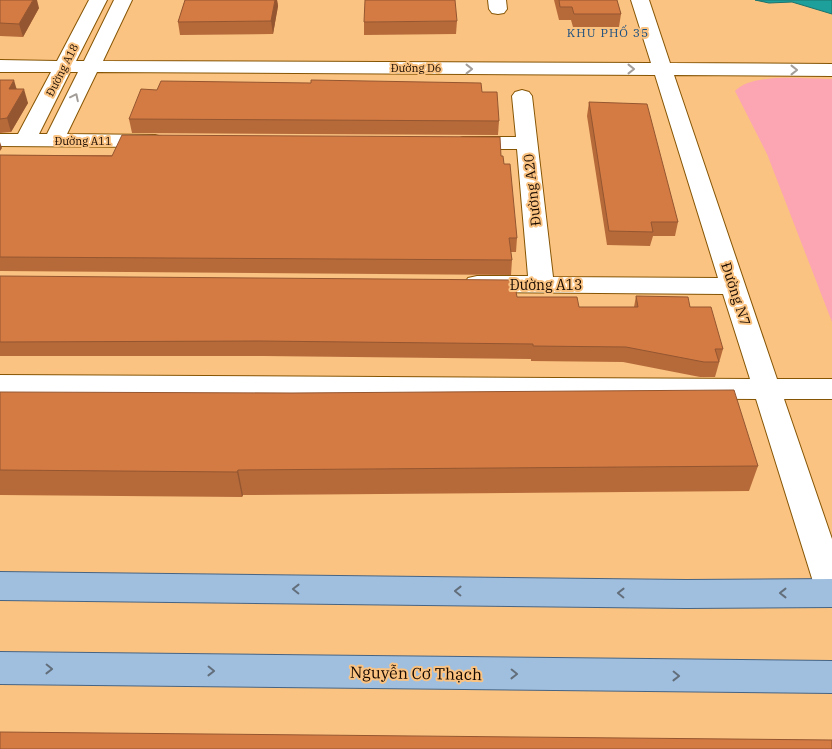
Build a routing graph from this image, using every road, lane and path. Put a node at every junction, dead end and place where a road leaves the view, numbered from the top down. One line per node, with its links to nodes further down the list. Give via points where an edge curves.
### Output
1 (98, 0): 6 (street, Đường A18)
2 (123, 0): 7 (street, Đường A18)
3 (640, 0): 8 (street, Đường N7)
4 (0, 53): 6 (street, Đường D6)
5 (832, 56): 8 (street, Đường D6)
6 (67, 60): 7 (street, Đường D6); 9 (street, Đường D6); 13 (street, Đường A18)
7 (93, 60): 8 (street, Đường D6); 14 (street, Đường A18, one-way to 7)
8 (661, 63): 10 (street, Đường D6, one-way to 10); 20 (street, Đường N7)
9 (0, 66)
10 (832, 70)
11 (522, 96): 17 (street, Đường A20)
12 (0, 140): 13 (street, Đường A11)
13 (25, 140): 14 (street, Đường A11)
14 (54, 140): 15 (street, Đường A11)
15 (172, 141)
16 (448, 143): 17 (street)
17 (527, 143): 19 (street, Đường A20)
18 (453, 284): 19 (street, Đường A13)
19 (541, 284): 20 (street, Đường A13)
20 (733, 286): 22 (street, Đường N7)
21 (0, 385): 22 (street)
22 (767, 389): 23 (street); 25 (street, Đường N7)
23 (832, 389)
24 (0, 586): 26 (main road, one-way to 24)
25 (832, 588)
26 (832, 593)
27 (0, 668): 28 (main road, Nguyễn Cơ Thạch, one-way to 28)
28 (832, 677)

